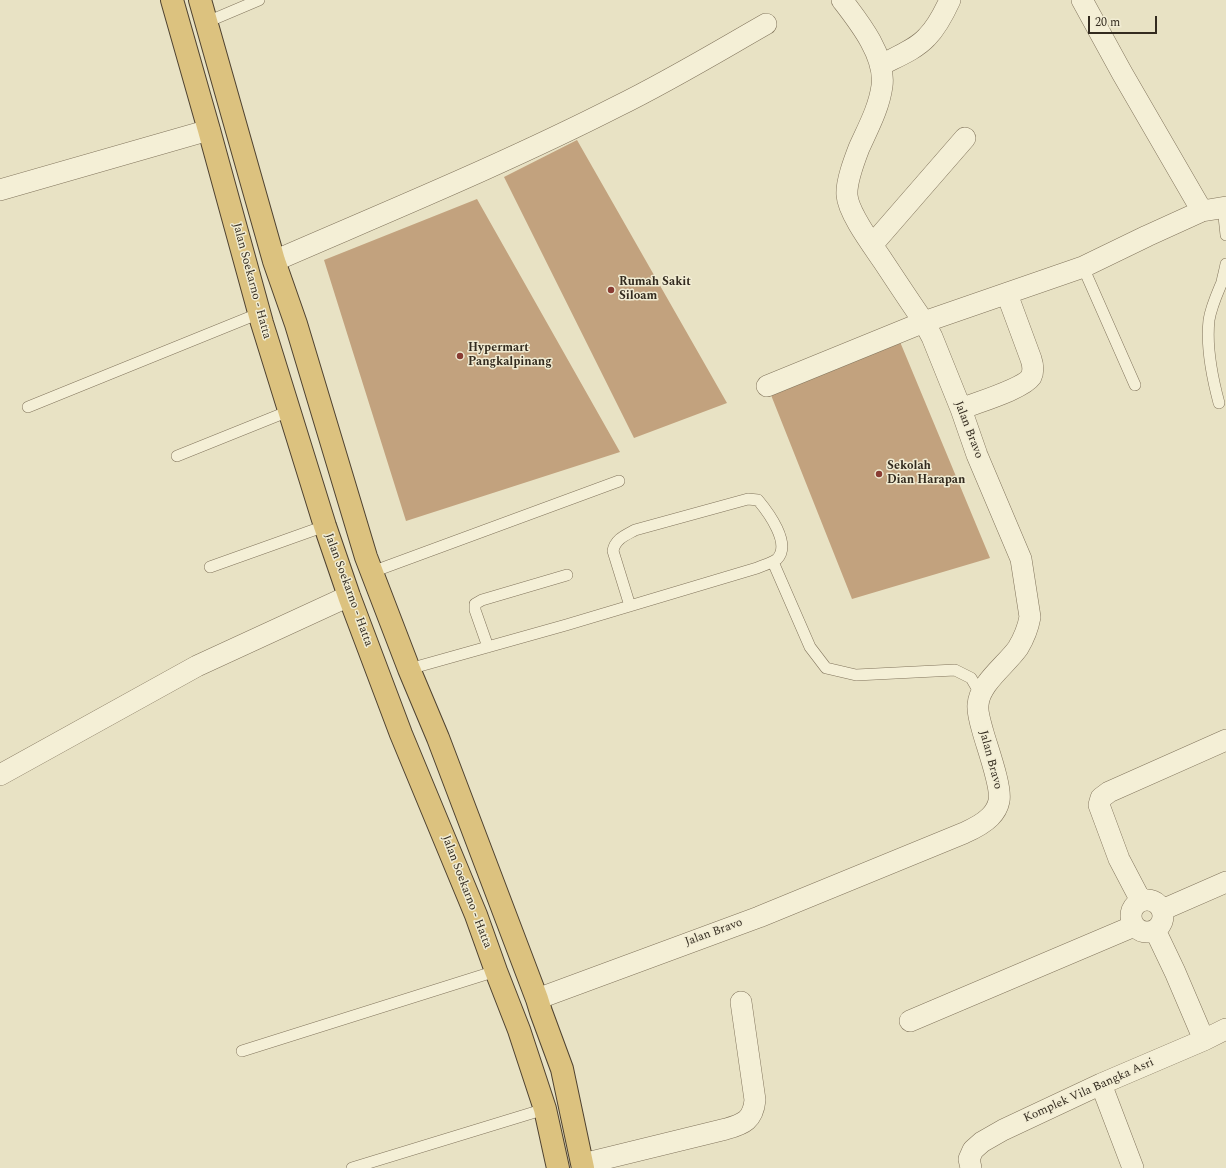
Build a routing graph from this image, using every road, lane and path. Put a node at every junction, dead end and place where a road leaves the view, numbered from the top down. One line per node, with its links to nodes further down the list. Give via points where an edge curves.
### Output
1 (172, 0): 10 (highway, Jalan Soekarno - Hatta)
2 (200, 0): 7 (highway)
3 (259, 0): 7 (lane)
4 (842, 0): 9 (street, via 864,29)
5 (950, 0): 9 (street, via 927,37)
6 (1082, 0): 14 (street)
7 (207, 22): 17 (highway)
8 (766, 24): 17 (street, via 619,106)
9 (881, 65): 16 (street, Jalan Bravo, via 880,96 857,153 846,194 860,227)
10 (209, 130): 12 (street); 21 (highway, Jalan Soekarno - Hatta)
11 (965, 138): 16 (street)
12 (0, 190)
13 (1224, 206): 14 (street); 15 (lane)
14 (1202, 211): 19 (street)
15 (1226, 235)
16 (872, 245): 22 (street, Jalan Bravo)
17 (274, 261): 34 (highway, via 296,324)
18 (1226, 264): 25 (lane, via 1209,320 1210,356)
19 (1083, 267): 20 (street); 23 (lane)
20 (1007, 294): 22 (street); 27 (street, via 1031,359 1032,374 1027,381 1013,388)
21 (260, 313): 26 (lane); 28 (highway, Jalan Soekarno - Hatta)
22 (924, 322): 24 (street); 27 (street, Jalan Bravo)
23 (1135, 385)
24 (767, 386)
25 (1219, 403)
26 (28, 406)
27 (961, 409): 40 (street, Jalan Bravo, via 977,455 1021,559 1030,617 1018,648)
28 (289, 411): 29 (lane); 31 (highway, Jalan Soekarno - Hatta)
29 (177, 456)
30 (619, 481): 34 (lane)
31 (325, 526): 33 (lane); 36 (highway, Jalan Soekarno - Hatta)
32 (773, 562): 37 (lane); 37 (lane, via 781,551 781,540 768,511 758,500 740,500 636,530 618,540 613,551); 40 (lane, via 810,647 826,668 856,675 955,670 971,678)
33 (210, 567)
34 (372, 572): 39 (highway)
35 (567, 575): 38 (lane, via 475,604)
36 (349, 596): 42 (street, via 197,666); 48 (highway, Jalan Soekarno - Hatta)
37 (630, 606): 38 (lane)
38 (488, 647): 39 (lane)
39 (409, 669): 49 (highway, via 438,738)
40 (981, 695): 49 (street, Jalan Bravo, via 978,705 981,726 996,775 999,795 999,802 986,821 964,833 766,914)
41 (1226, 740): 44 (street, via 1109,792 1100,801 1099,805 1119,859)
42 (0, 775)
43 (1226, 882): 45 (street)
44 (1141, 901): 45 (street, via 1149,900); 46 (street, via 1133,908 1131,917)
45 (1162, 910): 47 (street, via 1161,925)
46 (1134, 926): 47 (street, via 1140,931); 51 (street)
47 (1155, 930): 52 (street, via 1175,972)
48 (496, 971): 53 (lane); 55 (highway, Jalan Soekarno - Hatta, via 520,1030)
49 (537, 999): 56 (highway, via 562,1069)
50 (741, 1002): 56 (street, via 755,1100 750,1118 726,1129)
51 (910, 1021)
52 (1219, 1035): 54 (street, Komplek Vila Bangka Asri)
53 (242, 1051)
54 (1101, 1084): 59 (street, Komplek Vila Bangka Asri, via 982,1142 971,1154); 60 (street)
55 (545, 1109): 57 (lane); 58 (highway, Jalan Soekarno - Hatta)
56 (583, 1166)
57 (352, 1168)
58 (558, 1168)
59 (971, 1168)
60 (1134, 1168)

